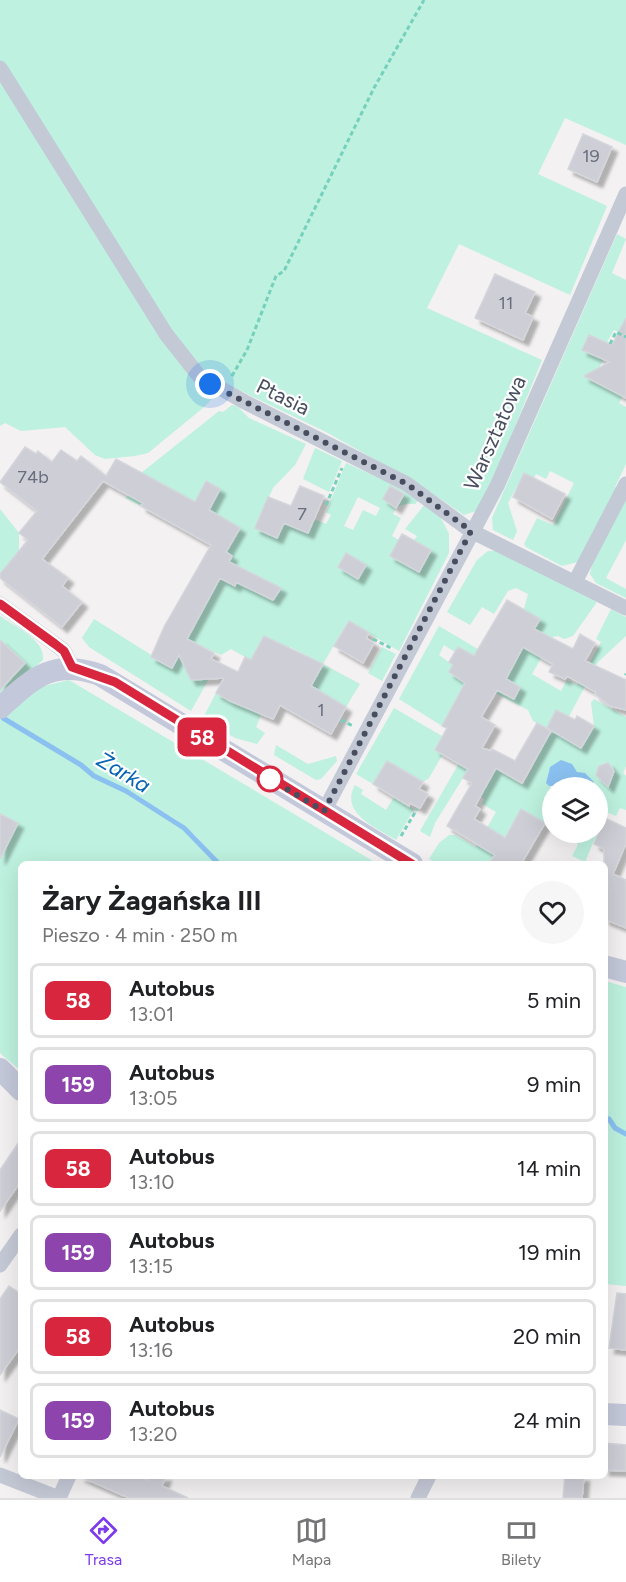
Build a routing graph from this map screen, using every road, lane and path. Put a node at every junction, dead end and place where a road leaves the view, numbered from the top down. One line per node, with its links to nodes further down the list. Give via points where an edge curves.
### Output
1 (424, 0): 6 (path, via 374,88 284,271 276,276 247,350)
2 (0, 68): 6 (street, Ptasia, via 166,333 199,376)
3 (626, 194): 10 (street, Warsztatowa, via 496,486)
4 (626, 337): 5 (path, via 616,332)
5 (610, 344)
6 (221, 390): 7 (street, Ptasia)
7 (348, 453): 9 (path); 10 (street, Ptasia, via 426,496)
8 (626, 484): 11 (street)
9 (326, 505)
10 (471, 531): 11 (street, Ptasia); 15 (street, Warsztatowa)
11 (575, 582): 13 (street, Ptasia)
12 (0, 604): 16 (street, via 64,651)
13 (626, 608)
14 (373, 639): 15 (path)
15 (405, 656): 19 (street, Warsztatowa)
16 (72, 667): 17 (street, via 38,676); 19 (street, via 115,682)
17 (0, 708)
18 (417, 809): 20 (path)
19 (324, 811): 21 (street)
20 (397, 843)
21 (407, 861)
22 (608, 967): 23 (street)
23 (626, 972)
24 (0, 1069): 26 (street)
25 (0, 1087): 27 (street)
26 (18, 1087)
27 (18, 1094)
28 (18, 1239): 29 (street)
29 (0, 1265)
30 (608, 1414): 31 (street)
31 (626, 1415)
32 (0, 1475): 35 (street)
33 (68, 1479): 35 (street)
34 (428, 1479): 36 (street)
35 (59, 1498)
36 (418, 1498)

